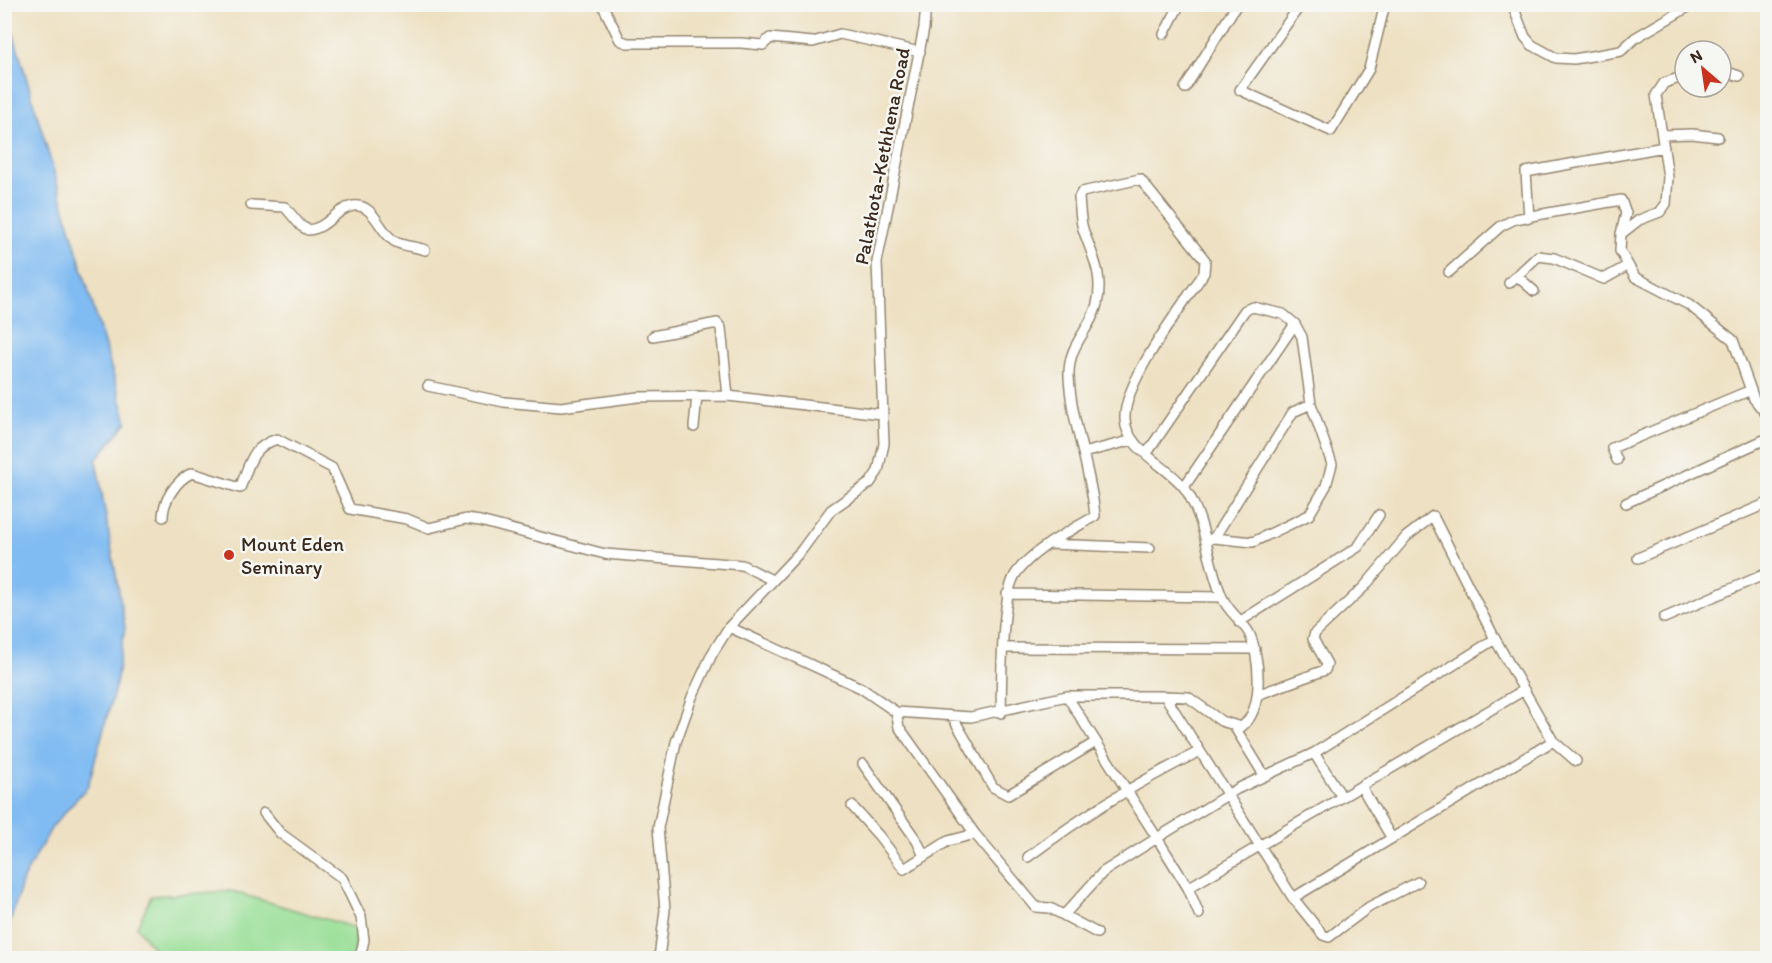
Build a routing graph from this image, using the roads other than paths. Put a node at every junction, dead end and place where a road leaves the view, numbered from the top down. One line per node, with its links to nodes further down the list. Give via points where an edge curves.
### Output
1 (602, 4): 10 (street, via 620,40 627,43 763,45 770,38 813,42 840,34)
2 (926, 4): 10 (street, Palathota-Kethhena Road)
3 (1180, 4): 9 (street)
4 (1237, 4): 14 (street)
5 (1301, 4): 6 (street, via 1240,90 1331,131 1369,69)
6 (1385, 4)
7 (1693, 4): 8 (street, via 1635,38 1621,51 1574,59 1556,58 1532,45)
8 (1513, 5)
9 (1164, 34)
10 (920, 52): 32 (street, Palathota-Kethhena Road, via 877,262)
11 (1733, 74): 12 (street)
12 (1739, 76)
13 (1673, 80): 15 (street, via 1664,83 1656,95)
14 (1185, 88)
15 (1662, 135): 16 (street); 17 (street)
16 (1718, 137)
17 (1664, 147): 19 (street, via 1526,172); 20 (street, via 1666,204 1660,212 1639,220)
18 (251, 205): 21 (street, via 285,207 308,230 320,228 344,208 361,206 370,211 392,240)
19 (1528, 218): 20 (street, via 1621,200 1626,213); 23 (street, via 1501,225)
20 (1621, 234): 22 (street, via 1620,251)
21 (425, 250)
22 (1627, 266): 24 (street, via 1605,279 1554,258 1538,256 1513,280); 28 (street, via 1635,277 1689,305 1733,340)
23 (1449, 272)
24 (1534, 291)
25 (1295, 324): 31 (street, via 1302,337); 38 (street, via 1283,314 1253,307 1245,310); 40 (street)
26 (653, 336): 30 (street, via 717,323 721,328)
27 (428, 386): 29 (street, via 504,402 561,407 638,397)
28 (1751, 390): 33 (street); 39 (street, via 1612,448)
29 (697, 396): 30 (street); 34 (street)
30 (728, 396): 32 (street)
31 (1311, 404): 45 (street, via 1293,412); 45 (street, via 1332,464 1326,486 1309,516 1253,542)
32 (881, 414): 50 (street, Palathota-Kethhena Road, via 884,444 878,471 870,483 831,510 801,551)
33 (1767, 414)
34 (694, 427)
35 (1767, 438): 41 (street)
36 (1133, 440): 37 (street); 37 (street, via 1125,420 1131,387 1204,273 1205,260 1140,179 1083,192 1078,197 1082,226 1100,278 1097,306 1078,338 1069,372); 38 (street)
37 (1083, 453): 46 (street, via 1095,516)
38 (1147, 453): 40 (street)
39 (1617, 460)
40 (1184, 487): 45 (street)
41 (1626, 503)
42 (1767, 504): 48 (street)
43 (1379, 515): 54 (street, via 1358,547)
44 (163, 517): 50 (street, via 163,505 184,477 192,473 240,488 253,454 261,444 277,439 332,468 350,509 407,519 429,528 466,519 480,520 605,554 742,565)
45 (1211, 539): 52 (street)
46 (1050, 544): 47 (street); 51 (street, via 1015,573)
47 (1150, 548)
48 (1638, 558)
49 (1767, 573): 53 (street)
50 (772, 580): 55 (street, Palathota-Kethhena Road)
51 (1008, 594): 52 (street); 57 (street)
52 (1222, 597): 54 (street)
53 (1664, 618)
54 (1239, 622): 58 (street, via 1248,631)
55 (729, 627): 63 (street, via 861,688); 93 (street, Palathota-Kethhena Road, via 692,697 676,742 658,828 665,910)
56 (1495, 639): 59 (street); 60 (street, via 1433,516 1406,537 1379,571 1315,633 1313,639 1327,664 1325,670); 70 (street)
57 (1004, 648): 58 (street); 64 (street)
58 (1255, 649): 60 (street)
59 (1524, 690): 67 (street); 74 (street)
60 (1257, 695): 66 (street, via 1246,723)
61 (1067, 696): 62 (street); 64 (street); 68 (street)
62 (1165, 696): 66 (street, via 1188,697); 69 (street)
63 (896, 711): 65 (street); 80 (street, via 899,727)
64 (1000, 712): 65 (street)
65 (952, 716): 68 (street, via 993,787 1008,795)
66 (1234, 726): 73 (street)
67 (1553, 741): 71 (street); 81 (street)
68 (1096, 742): 75 (street)
69 (1200, 751): 75 (street); 76 (street)
70 (1314, 753): 73 (street); 77 (street)
71 (1576, 762)
72 (863, 764): 84 (street)
73 (1264, 775): 76 (street)
74 (1362, 788): 77 (street); 81 (street)
75 (1126, 789): 82 (street); 85 (street)
76 (1227, 795): 82 (street); 83 (street)
77 (1342, 797): 83 (street)
78 (852, 806): 84 (street, via 903,869)
79 (264, 813): 92 (street, via 280,833 342,878 361,917 364,940)
80 (975, 834): 84 (street, via 948,841); 90 (street, via 1036,907)
81 (1391, 837): 88 (street)
82 (1157, 838): 87 (street); 90 (street, via 1103,872)
83 (1258, 846): 87 (street); 88 (street)
84 (924, 856)
85 (1028, 857)
86 (1419, 882): 88 (street, via 1369,907 1329,937 1315,927)
87 (1188, 888): 89 (street)
88 (1293, 898)
89 (1199, 914)
90 (1064, 915): 91 (street)
91 (1097, 933)
92 (360, 958)
93 (659, 958)

